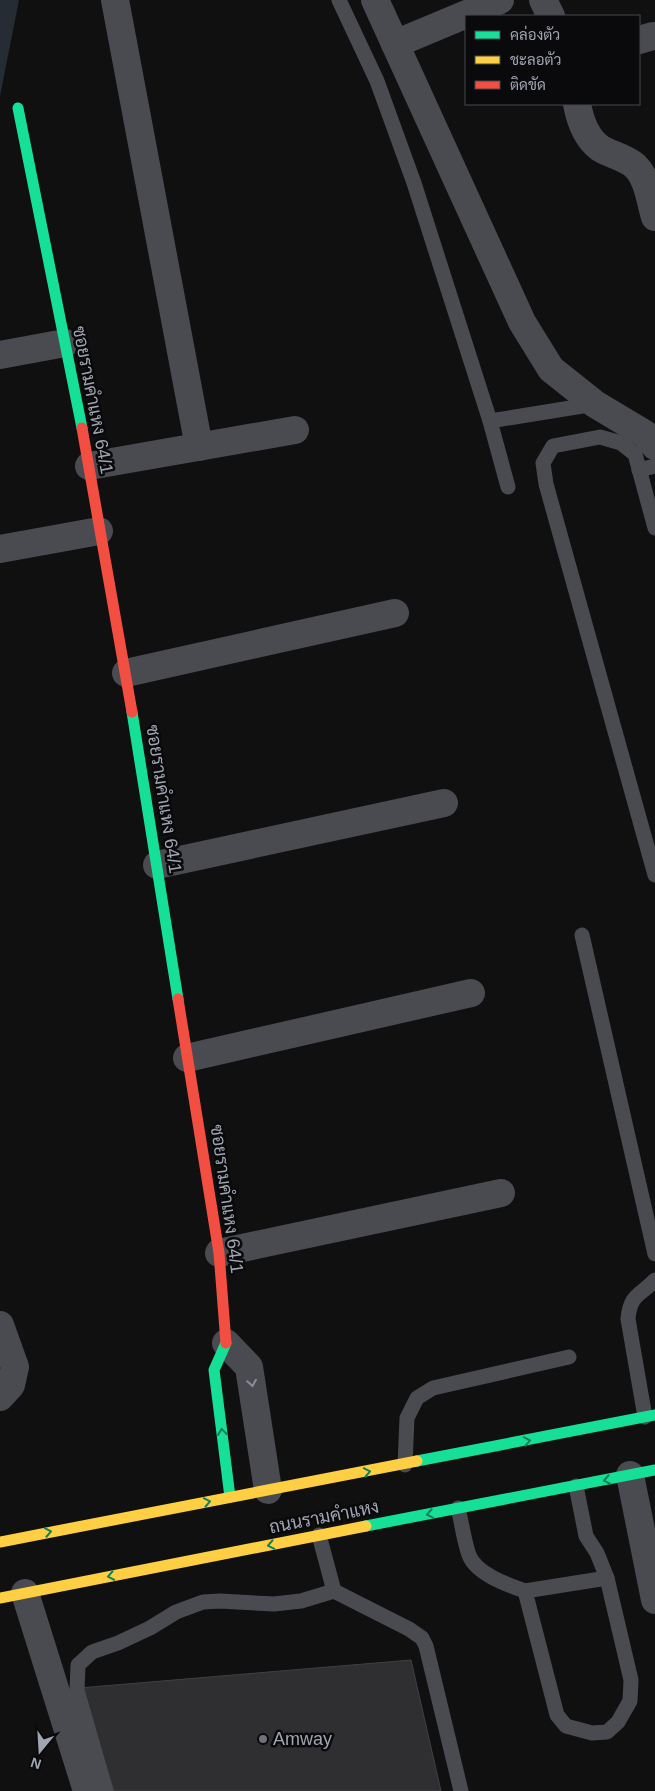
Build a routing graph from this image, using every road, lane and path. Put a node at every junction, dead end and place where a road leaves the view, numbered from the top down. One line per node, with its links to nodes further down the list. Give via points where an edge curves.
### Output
1 (115, 0): 17 (street)
2 (339, 0): 14 (lane, via 377,80 414,183)
3 (375, 0): 7 (street)
4 (500, 0): 7 (street)
5 (543, 0): 6 (street)
6 (551, 15)
7 (395, 44): 13 (street, via 522,322 551,369)
8 (578, 105): 10 (street, via 586,132 599,148 635,166 644,178)
9 (18, 108): 11 (street, ซอยรามคำแหง 64/1)
10 (655, 217)
11 (65, 343): 12 (street); 18 (street, ซอยรามคำแหง 64/1)
12 (0, 355)
13 (595, 404): 14 (lane); 16 (street, via 645,434)
14 (490, 421): 21 (lane)
15 (295, 430): 17 (street)
16 (655, 446)
17 (199, 447): 18 (street)
18 (89, 466): 23 (street, ซอยรามคำแหง 64/1)
19 (655, 466): 20 (lane)
20 (639, 470): 22 (lane); 29 (lane, via 635,454 621,443 600,437 553,446 543,463 546,484)
21 (508, 487)
22 (655, 528)
23 (100, 532): 24 (street); 26 (street, ซอยรามคำแหง 64/1)
24 (0, 549)
25 (395, 613): 26 (street)
26 (126, 673): 28 (street, ซอยรามคำแหง 64/1)
27 (444, 803): 28 (street)
28 (157, 864): 32 (street, ซอยรามคำแหง 64/1)
29 (655, 875)
30 (582, 935): 35 (lane)
31 (471, 993): 32 (street)
32 (188, 1058): 34 (street, ซอยรามคำแหง 64/1)
33 (501, 1193): 34 (street)
34 (219, 1254): 38 (street, ซอยรามคำแหง 64/1)
35 (655, 1254)
36 (655, 1280): 41 (lane, via 633,1299 628,1319)
37 (0, 1325): 40 (street, via 15,1367 11,1385)
38 (226, 1344): 45 (street, one-way to 45, via 249,1367); 46 (street, ซอยรามคำแหง 64/1, one-way to 38, via 214,1370)
39 (569, 1357): 42 (lane, via 433,1388 417,1398 407,1418)
40 (0, 1397)
41 (650, 1416): 42 (street, ถนนรามคำแหง, one-way to 41)
42 (405, 1464): 45 (street, ถนนรามคำแหง, one-way to 42)
43 (643, 1473): 44 (street, ถนนรามคำแหง, one-way to 44); 54 (street)
44 (576, 1486): 47 (street, ถนนรามคำแหง); 50 (lane, via 586,1536)
45 (268, 1490): 46 (street, ถนนรามคำแหง)
46 (230, 1498): 49 (street, ถนนรามคำแหง, one-way to 46)
47 (458, 1508): 48 (street, ถนนรามคำแหง, one-way to 48); 52 (lane, via 470,1557 482,1571)
48 (320, 1536): 51 (lane); 53 (street, ถนนรามคำแหง, one-way to 53)
49 (0, 1542)
50 (607, 1578): 52 (lane); 52 (lane, via 631,1680 630,1700 618,1722 608,1732 592,1733 566,1726 557,1715)
51 (334, 1591): 56 (lane, via 301,1601 274,1604 203,1602 92,1652 78,1665 77,1690); 57 (lane, via 422,1638)
52 (525, 1592)
53 (13, 1595): 55 (street)
54 (655, 1600)
55 (86, 1791)
56 (106, 1791)
57 (461, 1791)

